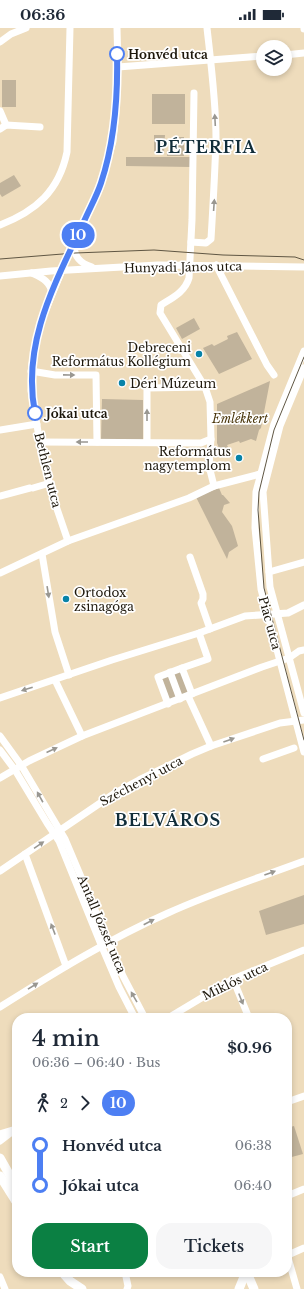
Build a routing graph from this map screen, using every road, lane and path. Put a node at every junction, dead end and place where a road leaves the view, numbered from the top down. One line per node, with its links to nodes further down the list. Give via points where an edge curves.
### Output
1 (15, 28): 6 (street)
2 (26, 28): 7 (street)
3 (70, 28): 17 (street, via 67,152 62,171 41,202)
4 (117, 28): 12 (street, Bethlen utca)
5 (207, 28): 11 (street)
6 (0, 37)
7 (0, 42)
8 (304, 54): 9 (street)
9 (292, 55)
10 (256, 57): 11 (street)
11 (211, 60): 12 (street); 19 (street, one-way to 11, via 206,243 211,239 216,137)
12 (118, 67): 18 (street, Bethlen utca, via 113,141 101,184)
13 (194, 93): 19 (street)
14 (0, 111): 15 (street)
15 (3, 127): 16 (street)
16 (40, 127)
17 (0, 225)
18 (74, 242): 23 (street, via 74,253 77,258); 24 (street, Bethlen utca)
19 (191, 242): 21 (street)
20 (216, 265): 21 (street, Hunyadi János utca); 22 (street, Hunyadi János utca); 31 (street)
21 (190, 266): 23 (street, Hunyadi János utca, via 158,265); 32 (street, via 185,287 161,305 160,313)
22 (304, 267)
23 (96, 269): 24 (street, Hunyadi János utca)
24 (61, 271): 25 (street, Hunyadi János utca); 27 (street, Bethlen utca)
25 (32, 273): 26 (street, Hunyadi János utca); 27 (street, via 48,282)
26 (0, 276)
27 (52, 293): 30 (street, Bethlen utca, via 38,331)
28 (304, 351): 35 (street)
29 (304, 368): 33 (street)
30 (31, 371): 34 (street, Bethlen utca, via 31,391); 39 (street, one-way to 39, via 55,375 96,375)
31 (274, 375)
32 (205, 388): 37 (street, via 210,402); 40 (street, one-way to 32, via 147,388)
33 (300, 388): 35 (street)
34 (37, 424): 36 (street); 38 (street, Bethlen utca)
35 (277, 425): 41 (street)
36 (0, 430)
37 (211, 439): 40 (street, via 200,443); 43 (street, via 209,466)
38 (40, 442): 39 (street, one-way to 38); 42 (street, Bethlen utca)
39 (97, 442): 40 (street)
40 (147, 442)
41 (263, 475): 43 (street); 44 (street)
42 (50, 483): 45 (street); 46 (street, Bethlen utca)
43 (214, 486): 46 (street, via 189,498)
44 (259, 492): 50 (street, Piac utca); 53 (street, Piac utca, via 255,528 260,589)
45 (0, 496)
46 (68, 541): 47 (street)
47 (42, 554): 51 (street); 62 (street, one-way to 62, via 55,632)
48 (190, 557): 55 (street, via 203,594 201,603)
49 (304, 562): 50 (street)
50 (269, 572): 54 (street, Piac utca)
51 (0, 573)
52 (304, 605): 54 (street, via 288,613)
53 (267, 614): 54 (street); 55 (street, via 245,616); 59 (street, Piac utca)
54 (277, 614): 58 (street, Piac utca)
55 (210, 629): 56 (street)
56 (199, 633): 60 (street, via 208,659); 62 (street)
57 (302, 651): 58 (street)
58 (289, 658): 59 (street); 68 (street, Piac utca)
59 (280, 661): 64 (street); 70 (street, Piac utca)
60 (182, 668): 61 (street); 64 (street)
61 (170, 672): 66 (street); 67 (street, via 158,677)
62 (68, 675): 63 (street)
63 (55, 680): 65 (street, one-way to 65); 72 (street)
64 (190, 695): 66 (street); 73 (street)
65 (0, 698)
66 (180, 699): 67 (street)
67 (168, 704): 72 (street)
68 (304, 713)
69 (304, 720): 70 (street, Széchenyi utca)
70 (295, 721): 73 (street, Széchenyi utca, one-way to 70, via 280,723); 76 (street, Piac utca)
71 (0, 736): 78 (street)
72 (82, 736): 78 (street, one-way to 72)
73 (211, 746): 81 (street, Széchenyi utca, via 115,793)
74 (292, 749): 77 (street)
75 (0, 750): 79 (street)
76 (304, 752)
77 (263, 759)
78 (22, 765): 79 (street); 81 (street, one-way to 78)
79 (15, 770): 80 (street); 81 (street)
80 (0, 778)
81 (57, 832): 82 (street, Széchenyi utca, one-way to 81); 85 (street, Antall József utca, via 65,839 71,850); 86 (street, Antall József utca)
82 (25, 854): 84 (street, Széchenyi utca); 88 (street, one-way to 82)
83 (304, 861): 85 (street, one-way to 83, via 167,914)
84 (0, 871)
85 (110, 943): 86 (street); 92 (street, Antall József utca, one-way to 85)
86 (102, 947): 88 (street); 91 (street, Antall József utca)
87 (304, 950): 89 (street, Miklós utca)
88 (66, 966): 90 (street, one-way to 88)
89 (233, 980): 93 (street, Miklós utca); 94 (street, one-way to 94)
90 (0, 1007)
91 (132, 1013)
92 (142, 1013)
93 (177, 1013)
94 (247, 1013)
95 (304, 1096): 96 (street)
96 (292, 1100)
97 (12, 1131): 99 (main road)
98 (12, 1132): 100 (street)
99 (0, 1135)
100 (0, 1141)
101 (0, 1158): 102 (main road)
102 (2, 1165): 104 (main road)
103 (0, 1176): 105 (main road)
104 (12, 1180)
105 (3, 1184): 108 (main road)
106 (304, 1189): 107 (street)
107 (292, 1194)
108 (12, 1196)
109 (304, 1248): 110 (street)
110 (292, 1253)
111 (292, 1272): 125 (street)
112 (0, 1277): 119 (street)
113 (66, 1277): 120 (main road)
114 (72, 1277): 120 (main road)
115 (126, 1277): 121 (street)
116 (245, 1277): 122 (main road)
117 (248, 1277): 123 (street)
118 (249, 1277): 124 (main road)
119 (5, 1289)
120 (82, 1289)
121 (127, 1289)
122 (239, 1289)
123 (249, 1289)
124 (254, 1289)
125 (297, 1289)

